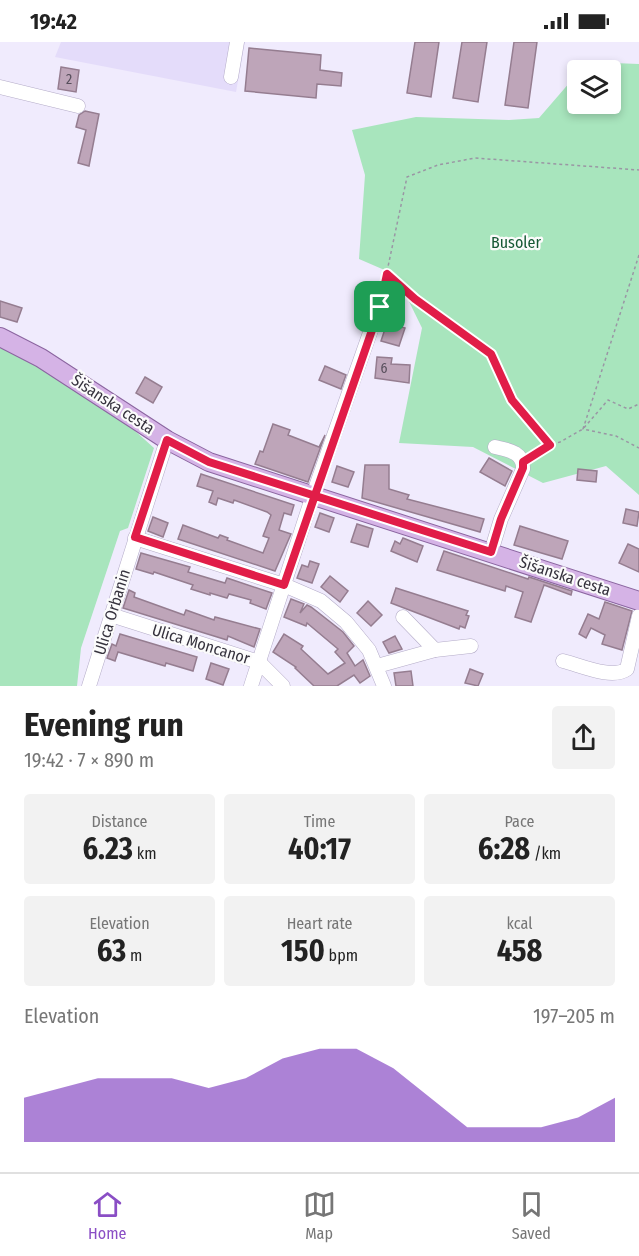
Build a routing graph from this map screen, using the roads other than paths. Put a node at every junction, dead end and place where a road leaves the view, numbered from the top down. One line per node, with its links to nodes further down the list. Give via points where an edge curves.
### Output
1 (237, 42): 2 (street)
2 (231, 77)
3 (0, 87): 4 (street)
4 (78, 106)
5 (380, 307): 9 (street)
6 (0, 337): 7 (main road, Šišanska cesta, via 41,358)
7 (167, 440): 9 (main road, Šišanska cesta, via 209,462); 10 (street, Ulica Orbanin)
8 (495, 447): 11 (street, via 512,451 523,462 523,468)
9 (313, 495): 11 (main road, Šišanska cesta); 12 (street)
10 (135, 537): 12 (street); 14 (street, Ulica Orbanin)
11 (491, 552): 13 (main road, Šišanska cesta)
12 (284, 585): 20 (street); 21 (street, via 308,593 333,609 358,636)
13 (639, 601)
14 (111, 615): 20 (street, Ulica Moncanor); 22 (street, Ulica Orbanin)
15 (639, 616): 19 (street, via 627,669 622,672)
16 (404, 617): 18 (street)
17 (471, 646): 18 (street)
18 (435, 650): 21 (street)
19 (563, 661)
20 (259, 662): 23 (street); 24 (street, Ulica Moncanor)
21 (377, 666): 25 (street)
22 (89, 686)
23 (251, 686)
24 (283, 686)
25 (384, 686)

